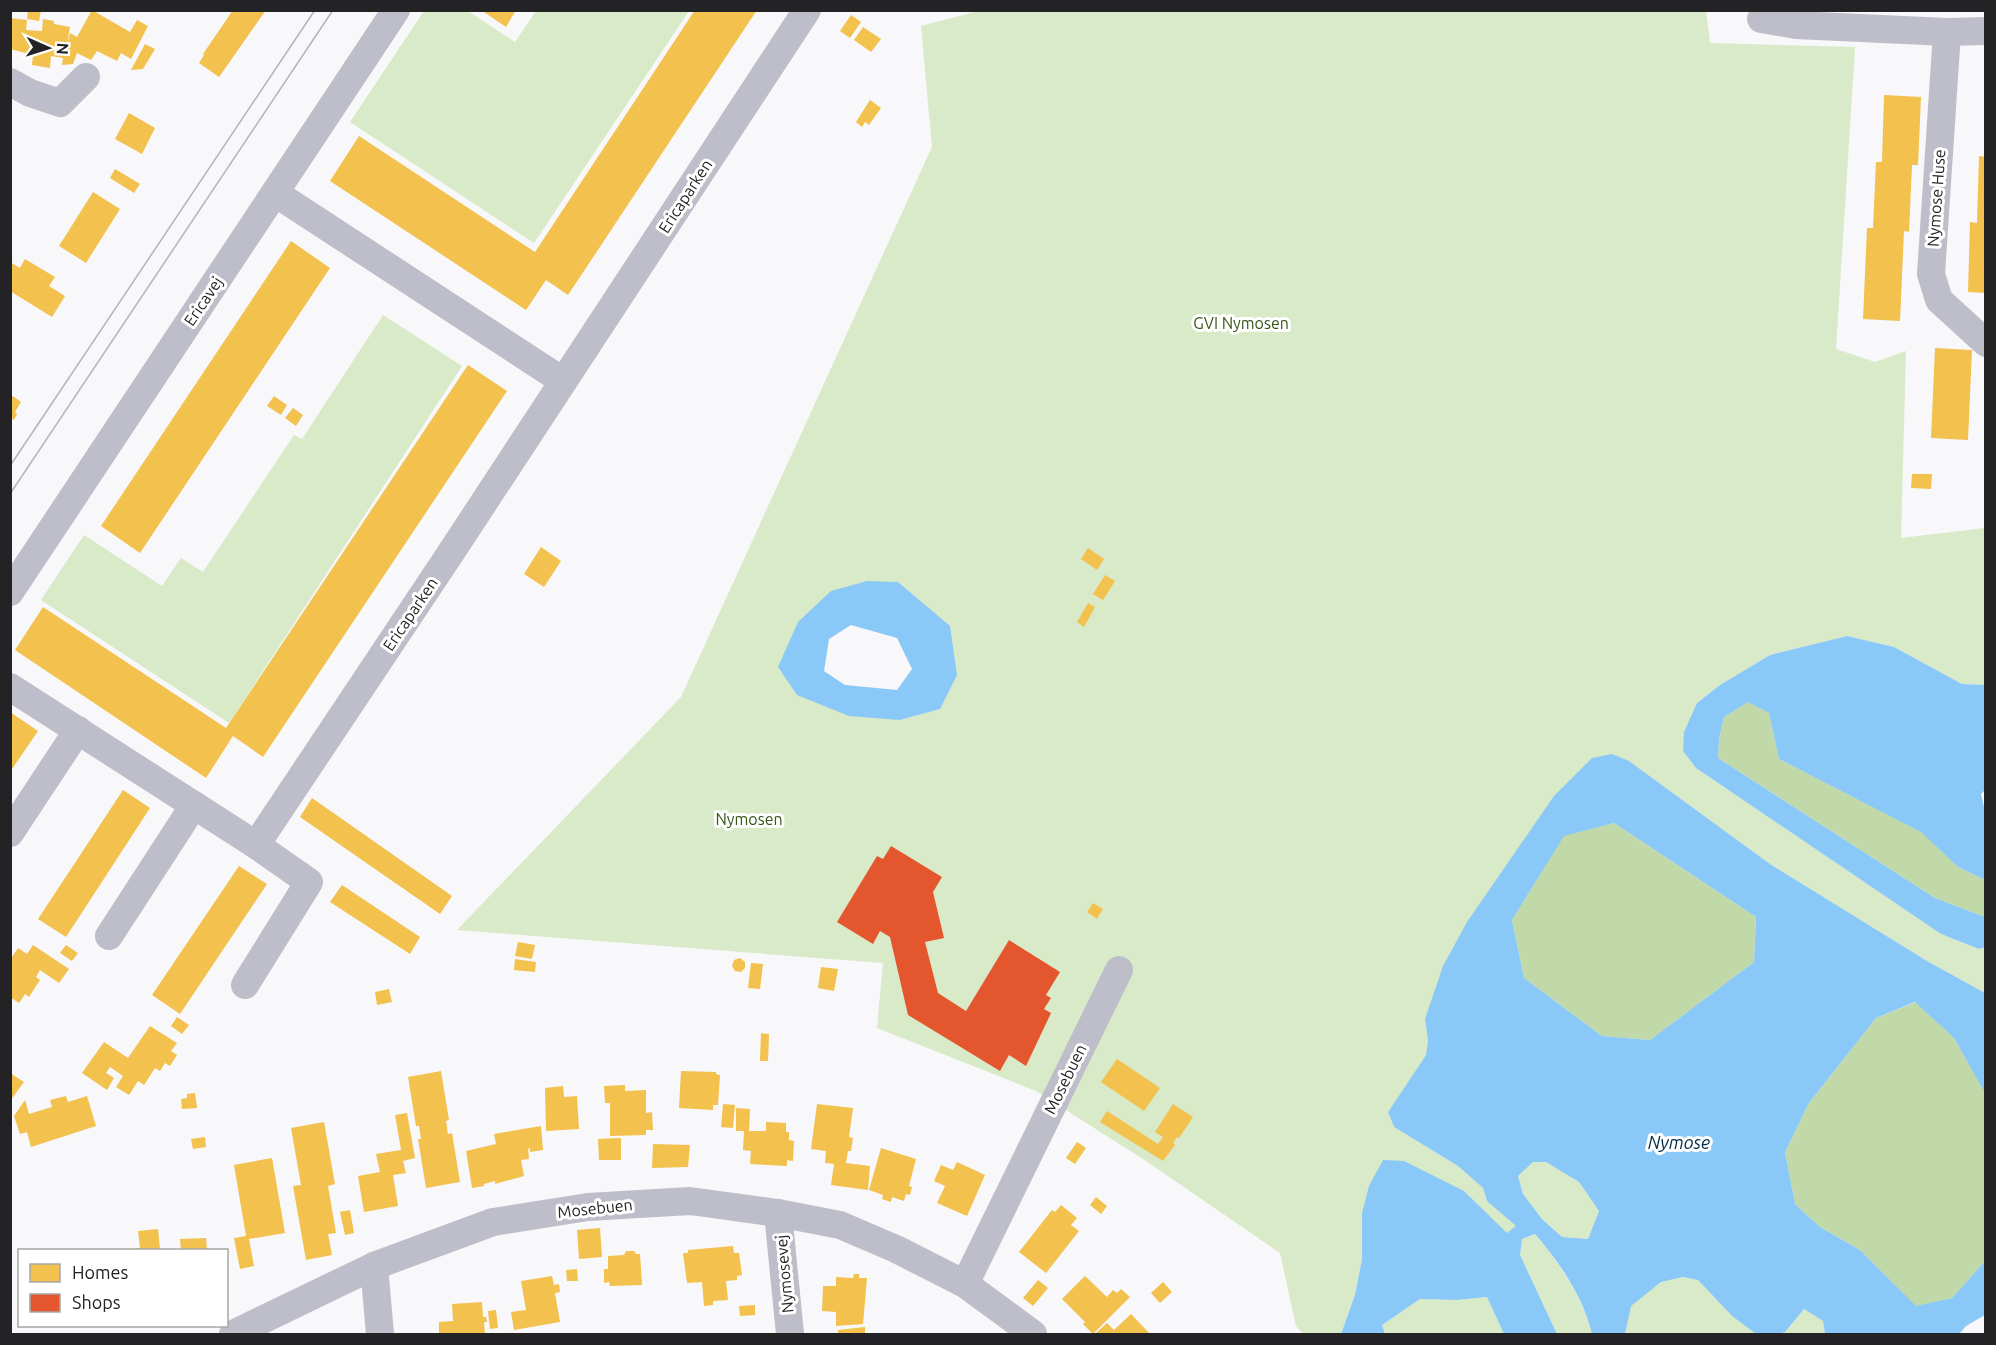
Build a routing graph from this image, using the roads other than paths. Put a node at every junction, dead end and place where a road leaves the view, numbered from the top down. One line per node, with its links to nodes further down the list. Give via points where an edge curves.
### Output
1 (396, 10): 9 (street, Ericavej)
2 (807, 10): 11 (street, Ericaparken)
3 (1795, 18): 4 (street); 5 (street)
4 (1761, 19)
5 (1928, 24): 6 (street); 10 (street, Nymose Huse, via 1931,274 1939,300)
6 (1986, 31)
7 (86, 76): 8 (street, via 60,103)
8 (10, 82)
9 (275, 193): 11 (street); 12 (street, Ericavej)
10 (1986, 343)
11 (563, 381): 17 (street, Ericaparken)
12 (10, 592)
13 (10, 687): 14 (street)
14 (78, 730): 15 (street); 16 (street)
15 (194, 806): 17 (street); 18 (street)
16 (10, 833)
17 (256, 845): 20 (street, via 309,882)
18 (109, 936)
19 (1119, 970): 23 (street, Mosebuen)
20 (245, 985)
21 (778, 1213): 22 (street, Mosebuen, via 690,1201 588,1207 493,1222); 23 (street, Mosebuen, via 840,1225); 26 (street, Nymosevej)
22 (374, 1266): 24 (street, Mosebuen); 25 (street)
23 (965, 1284): 27 (street, Mosebuen)
24 (233, 1335)
25 (380, 1335)
26 (790, 1335)
27 (1033, 1335)

